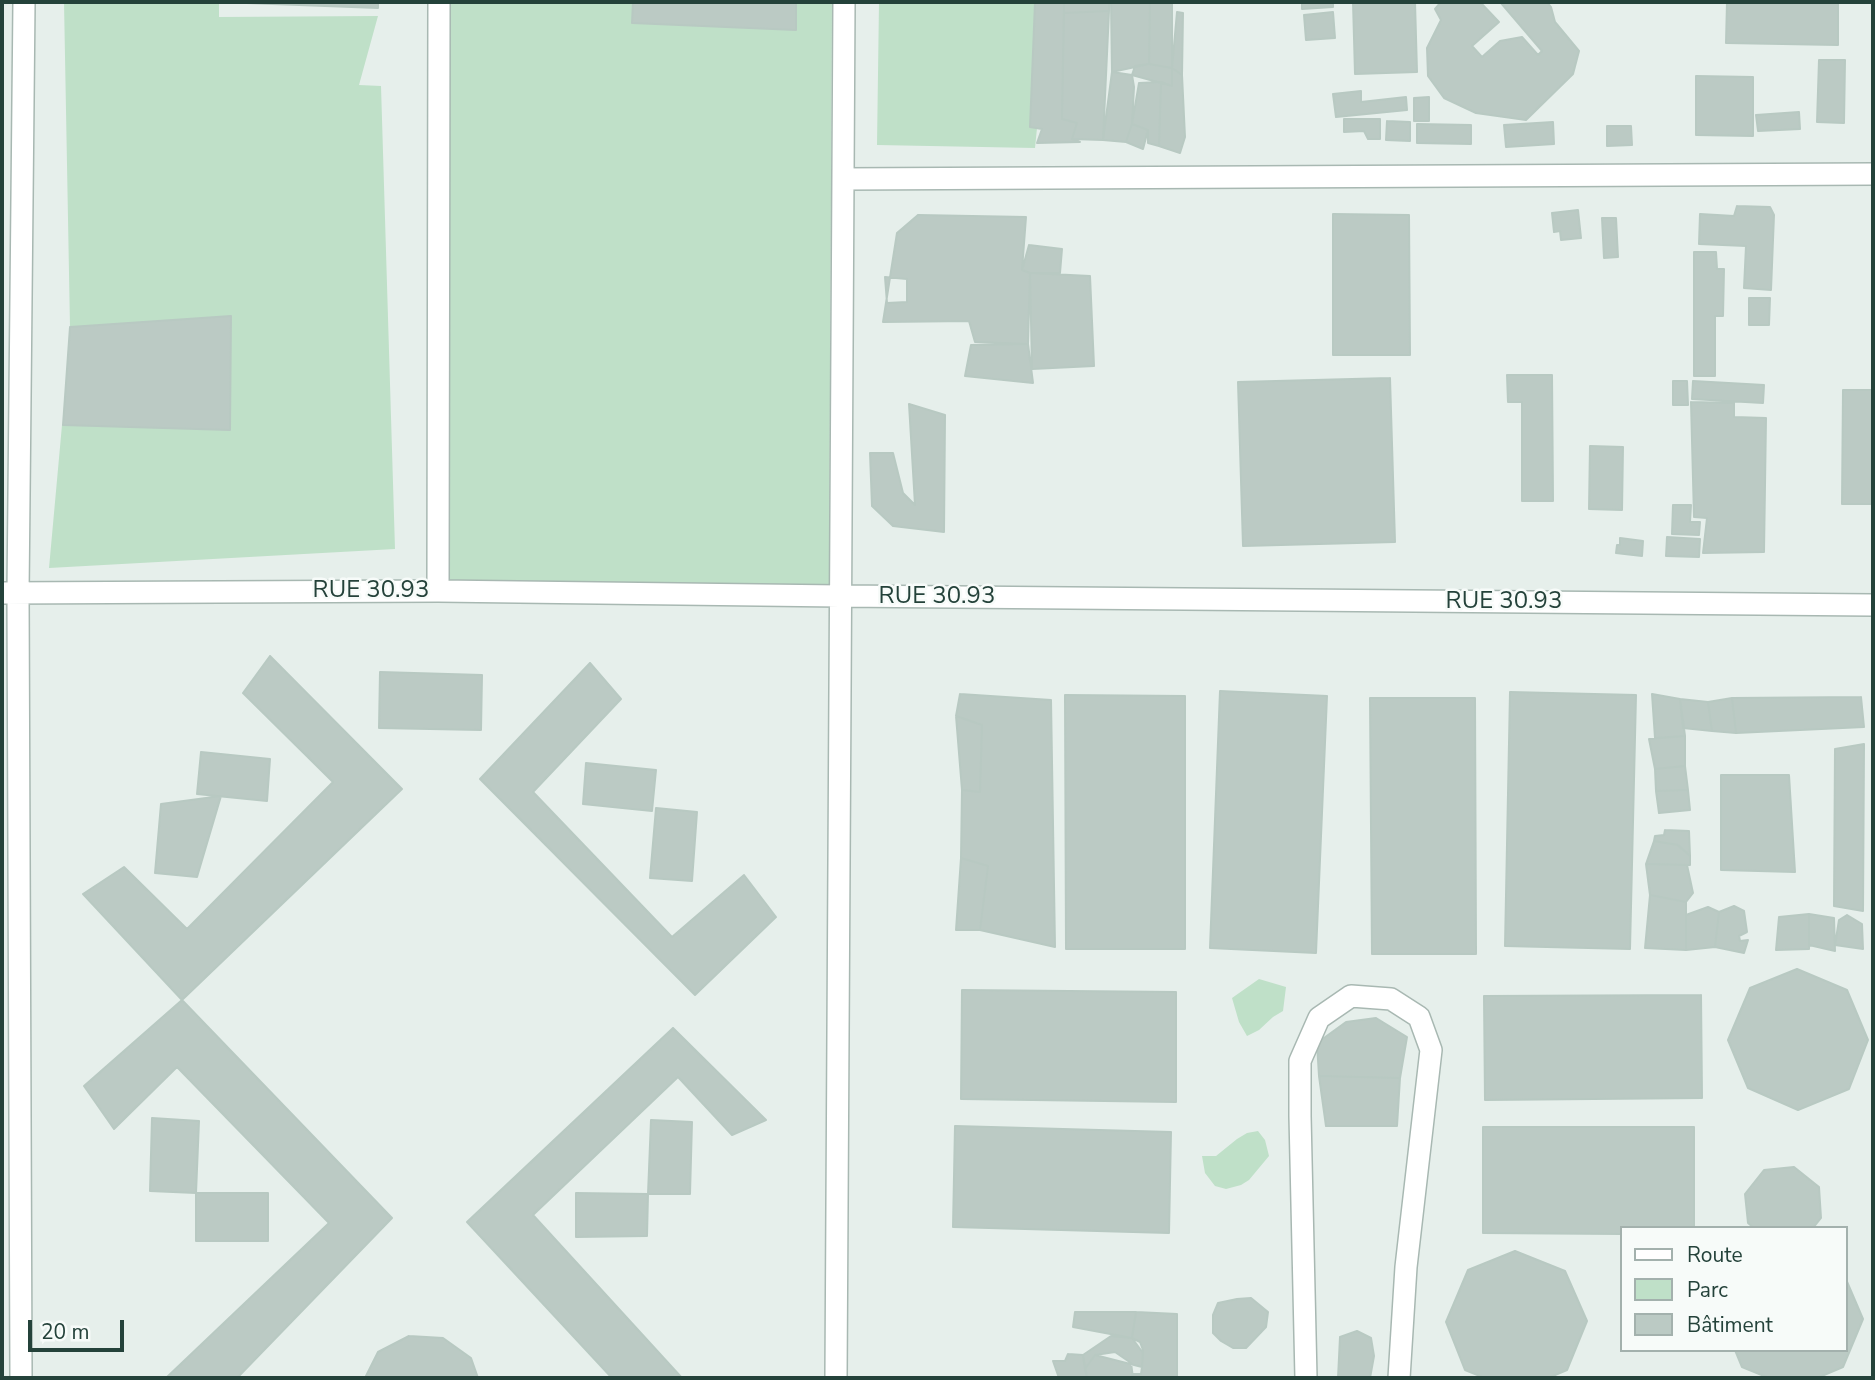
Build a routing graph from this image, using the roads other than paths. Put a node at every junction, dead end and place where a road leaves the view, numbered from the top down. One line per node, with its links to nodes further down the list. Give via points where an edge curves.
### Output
1 (24, 2): 7 (street)
2 (439, 2): 6 (street)
3 (844, 2): 5 (street)
4 (1873, 174): 5 (street)
5 (843, 179): 8 (street)
6 (438, 591): 7 (street, RUE 30.93); 8 (street, RUE 30.93)
7 (10, 593): 10 (street)
8 (841, 596): 9 (street, RUE 30.93); 11 (street)
9 (1873, 605)
10 (21, 1378)
11 (836, 1378)
12 (1306, 1378): 13 (street, via 1300,1061 1319,1018 1351,996 1391,999 1419,1017 1431,1050 1406,1267)
13 (1399, 1378)

